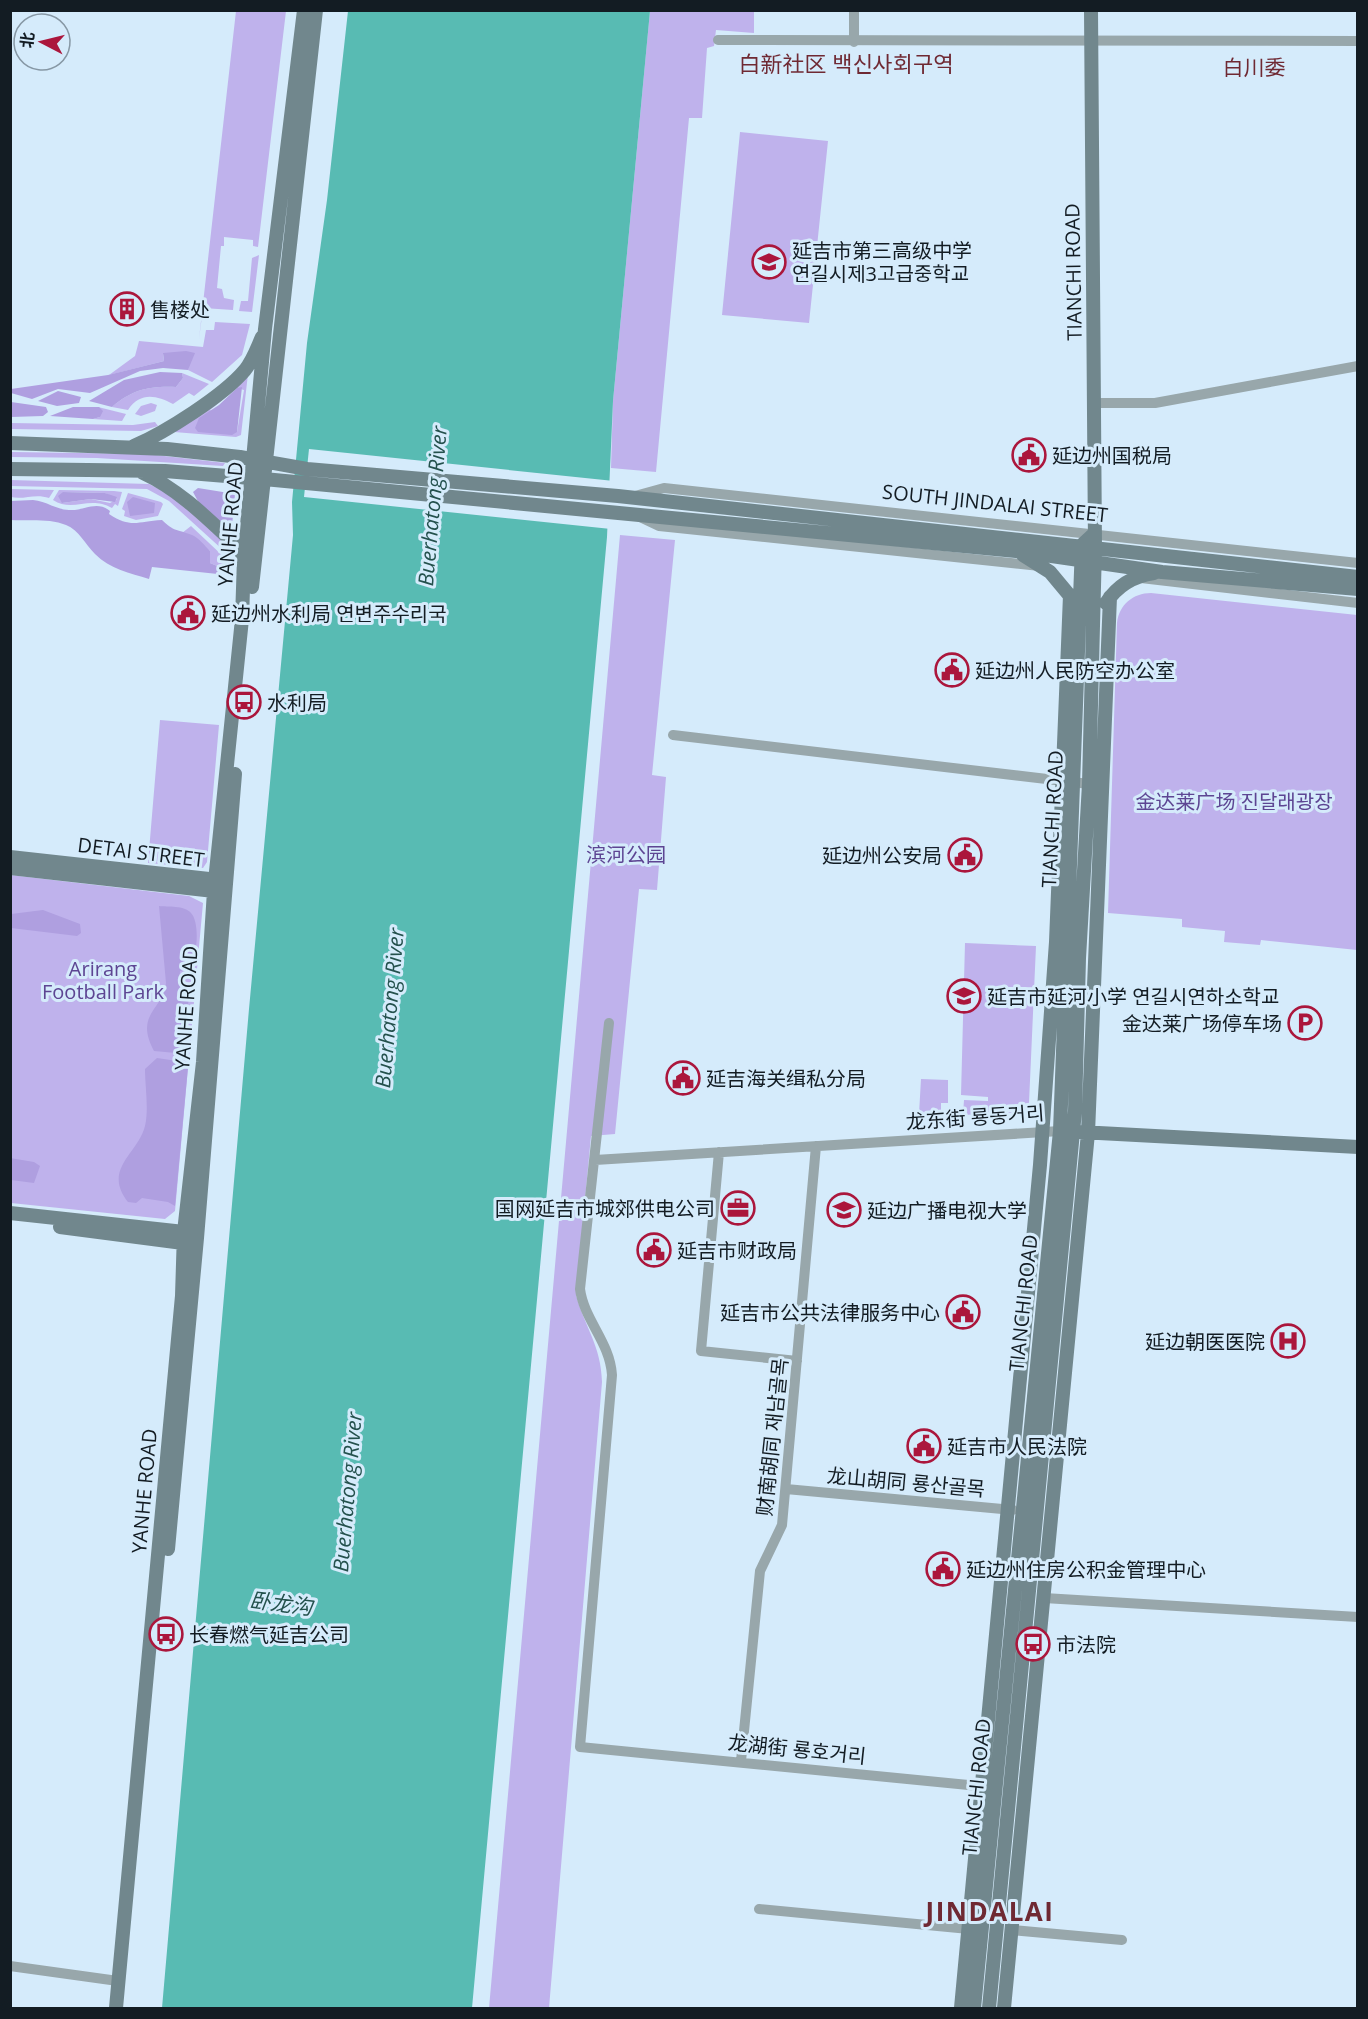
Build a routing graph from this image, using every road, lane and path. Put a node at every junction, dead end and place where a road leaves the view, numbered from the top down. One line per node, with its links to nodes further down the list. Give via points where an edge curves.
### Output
1 (304, 10): 9 (main road, YANHE ROAD)
2 (316, 10): 14 (main road, YANHE ROAD)
3 (854, 10): 8 (street)
4 (1091, 10): 6 (main road, TIANCHI ROAD)
5 (718, 40): 8 (street)
6 (1089, 41): 7 (street); 8 (street); 11 (main road, TIANCHI ROAD)
7 (1358, 41)
8 (854, 42)
9 (265, 329): 13 (main road, via 252,358 236,378 165,432); 14 (main road, YANHE ROAD)
10 (1358, 366): 11 (street, via 1155,403)
11 (1094, 403): 20 (main road, TIANCHI ROAD)
12 (10, 443): 13 (main road)
13 (132, 447): 14 (main road)
14 (260, 461): 17 (main road); 18 (main road, YANHE ROAD)
15 (10, 469): 16 (main road)
16 (135, 470): 18 (main road); 22 (main road, via 176,492)
17 (307, 476): 18 (main road); 19 (main road, SOUTH JINDALAI STREET); 20 (main road, SOUTH JINDALAI STREET, via 623,497)
18 (258, 478): 22 (main road, YANHE ROAD); 38 (main road, YANHE ROAD, via 248,635)
19 (622, 512): 21 (main road, SOUTH JINDALAI STREET); 24 (street, via 659,526)
20 (1090, 549): 21 (main road, SOUTH JINDALAI STREET); 23 (street, SOUTH JINDALAI STREET); 25 (main road, SOUTH JINDALAI STREET); 26 (main road, SOUTH JINDALAI STREET); 32 (main road, TIANCHI ROAD); 33 (main road, TIANCHI ROAD)
21 (1016, 551): 24 (main road)
22 (244, 558): 38 (main road, YANHE ROAD)
23 (1358, 563)
24 (1042, 566): 29 (main road)
25 (1162, 572): 27 (main road); 28 (main road, SOUTH JINDALAI STREET)
26 (1358, 576)
27 (1138, 578): 30 (main road); 31 (street)
28 (1358, 589)
29 (1070, 595): 32 (main road); 35 (main road, TIANCHI ROAD)
30 (1110, 597): 33 (main road); 39 (main road, TIANCHI ROAD)
31 (1358, 603)
32 (1079, 608): 35 (main road, TIANCHI ROAD)
33 (1092, 639): 35 (main road, TIANCHI ROAD)
34 (673, 735): 35 (street)
35 (1076, 782): 40 (main road, TIANCHI ROAD); 42 (main road, TIANCHI ROAD, via 1056,942); 43 (main road, TIANCHI ROAD, via 1065,942)
36 (10, 857): 38 (main road, DETAI STREET)
37 (10, 868): 38 (main road, DETAI STREET)
38 (219, 887): 50 (main road, YANHE ROAD); 51 (main road, YANHE ROAD)
39 (1096, 935): 40 (main road); 43 (main road, TIANCHI ROAD)
40 (1079, 958): 43 (main road, TIANCHI ROAD)
41 (609, 1023): 47 (street)
42 (1041, 1132): 43 (street, 龙东街 룡동거리); 44 (street, 龙东街 룡동거리); 54 (main road, TIANCHI ROAD)
43 (1074, 1132): 45 (main road, 龙东街 룡동거리); 54 (main road, TIANCHI ROAD); 55 (main road, TIANCHI ROAD); 59 (main road, TIANCHI ROAD)
44 (816, 1146): 46 (street, 龙东街 룡동거리); 52 (street, 财南胡同 재남골목)
45 (1358, 1147)
46 (719, 1152): 47 (street, 龙东街 룡동거리); 52 (street, via 701,1351)
47 (595, 1160): 57 (street, 龙湖街 룡호거리, via 580,1289 609,1352 612,1375 580,1747)
48 (10, 1213): 50 (main road)
49 (10, 1222): 50 (main road)
50 (184, 1237): 51 (main road); 65 (main road, YANHE ROAD, via 181,1308)
51 (197, 1238): 67 (main road, YANHE ROAD)
52 (797, 1361): 53 (street, 财南胡同 재남골목)
53 (786, 1489): 54 (street, 龙山胡同 룡산골목); 57 (street, 财南胡同 재남골목, via 782,1525 760,1571)
54 (1016, 1510): 58 (main road, TIANCHI ROAD)
55 (1044, 1598): 56 (street); 62 (main road, TIANCHI ROAD)
56 (1358, 1617)
57 (741, 1761): 58 (street, 龙湖街 룡호거리)
58 (989, 1787): 59 (street, 龙湖街 룡호거리); 61 (main road, TIANCHI ROAD); 69 (main road, TIANCHI ROAD)
59 (1011, 1789): 70 (main road, TIANCHI ROAD)
60 (759, 1909): 61 (street)
61 (969, 1929): 68 (main road, TIANCHI ROAD)
62 (1012, 1930): 63 (street); 71 (main road, TIANCHI ROAD)
63 (1122, 1940)
64 (10, 1966): 65 (street)
65 (118, 1981): 66 (main road, YANHE ROAD)
66 (116, 2008)
67 (125, 2008)
68 (961, 2008)
69 (974, 2008)
70 (989, 2008)
71 (1004, 2008)

